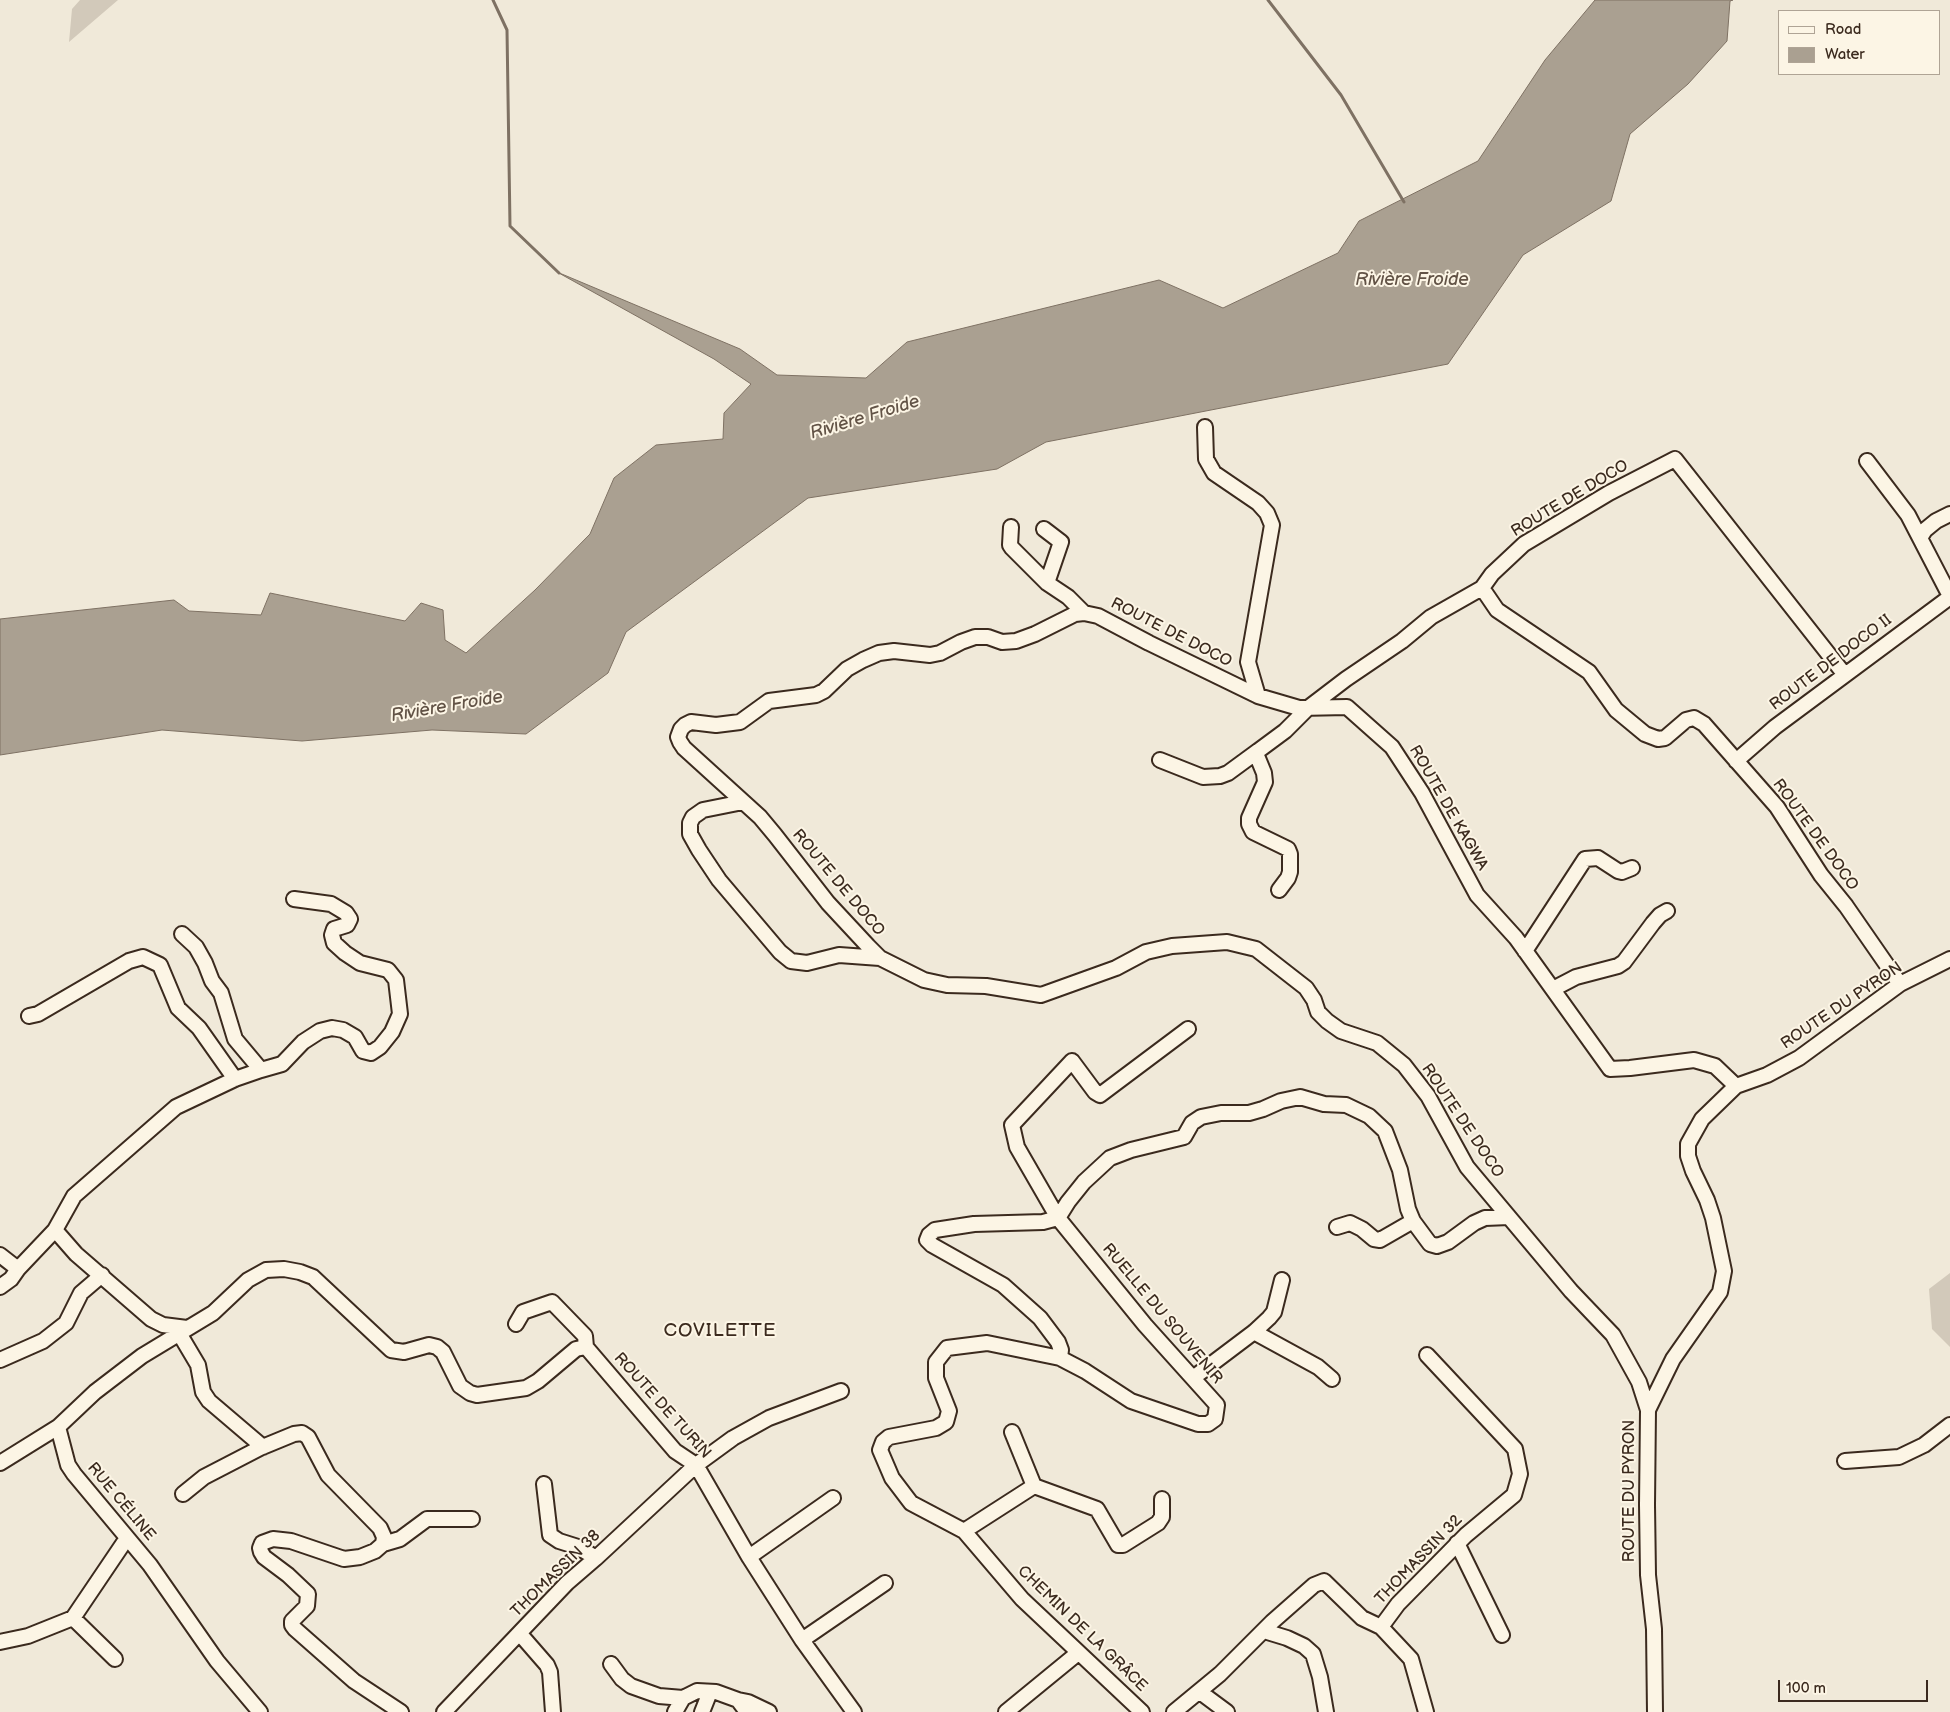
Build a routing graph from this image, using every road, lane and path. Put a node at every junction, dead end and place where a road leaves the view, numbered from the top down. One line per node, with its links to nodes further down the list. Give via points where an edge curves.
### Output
1 (1205, 427): 12 (street, via 1206,459 1214,473 1258,503 1272,525 1248,662)
2 (1867, 460): 6 (street, via 1908,515)
3 (1950, 514): 6 (street, via 1930,526)
4 (1011, 526): 7 (street, via 1010,545)
5 (1044, 530): 7 (street, via 1061,542)
6 (1920, 538): 9 (street)
7 (1048, 582): 10 (street)
8 (1482, 588): 11 (street, ROUTE DE DOCO, via 1524,544 1609,493 1675,460); 13 (street, via 1431,617); 16 (street, ROUTE DE DOCO, via 1497,610 1590,672 1616,710 1646,734 1658,739 1666,738 1686,720 1694,718 1704,724)
9 (1950, 596): 11 (street, ROUTE DE DOCO II)
10 (1084, 613): 12 (street, ROUTE DE DOCO, via 1098,616); 17 (street, ROUTE DE DOCO, via 1075,614 1016,641 975,637 930,655 894,651 879,653 847,669 816,695 769,702 740,722 716,725 691,722 685,725 678,736 680,742)
11 (1845, 675): 16 (street, ROUTE DE DOCO II, via 1775,727)
12 (1258, 696): 13 (street, ROUTE DE KAGWA)
13 (1308, 708): 14 (street); 23 (street, ROUTE DE KAGWA, via 1347,707 1392,747 1422,793 1477,895)
14 (1258, 751): 15 (street, via 1220,776 1203,777); 19 (street, via 1265,782 1249,824 1253,832 1288,849 1290,872)
15 (1160, 760)
16 (1736, 761): 26 (street, ROUTE DE DOCO, via 1776,807)
17 (743, 802): 24 (street, ROUTE DE DOCO, via 776,834 828,903); 24 (street, via 703,810 693,817 690,834 719,880 780,952 791,961 807,963 839,955)
18 (1632, 868): 23 (street, via 1622,872 1598,858 1585,859)
19 (1280, 890)
20 (294, 899): 30 (street, via 331,904 346,913 350,919 348,925 334,929 334,943 360,963 388,970 396,980 400,1014 392,1032 371,1053 363,1051 355,1037 332,1028 320,1031 303,1042 282,1064)
21 (1667, 911): 27 (street, via 1660,915 1624,962 1576,977)
22 (182, 934): 30 (street, via 205,963 220,993 235,1039)
23 (1525, 950): 27 (street, ROUTE DE KAGWA)
24 (880, 958): 33 (street, ROUTE DE DOCO, via 924,980 1041,994 1116,968 1146,952 1172,946 1228,942 1256,948 1306,988 1318,1012 1327,1021 1341,1031 1377,1043 1404,1065 1428,1096 1467,1166)
25 (1950, 959): 26 (street, ROUTE DU PYRON)
26 (1900, 984): 32 (street, ROUTE DU PYRON, via 1799,1058 1767,1075)
27 (1553, 989): 32 (street, ROUTE DE KAGWA, via 1610,1069 1694,1060 1715,1066)
28 (29, 1016): 31 (street, via 38,1014 122,965 143,957 160,965 178,1008 198,1028)
29 (1188, 1030): 34 (street, RUELLE DU SOUVENIR, via 1100,1095 1072,1061 1012,1126 1017,1147)
30 (261, 1070): 31 (street)
31 (235, 1079): 37 (street, via 176,1108 74,1196)
32 (1736, 1086): 53 (street, ROUTE DU PYRON, via 1702,1119 1688,1144 1693,1171 1713,1218 1724,1271 1720,1292 1673,1360)
33 (1509, 1217): 35 (street, via 1485,1218 1437,1246 1430,1244); 53 (street, ROUTE DE DOCO, via 1613,1335 1639,1382)
34 (1058, 1218): 35 (street, via 1084,1182 1110,1158 1184,1137 1192,1123 1201,1117 1249,1113 1300,1097 1324,1104 1346,1105 1369,1116 1385,1131 1400,1170); 48 (street, via 1043,1222 945,1228 935,1230 927,1240 1011,1292 1058,1342); 50 (street, RUELLE DU SOUVENIR, via 1145,1325)
35 (1413, 1221): 36 (street, via 1380,1240 1350,1223)
36 (1337, 1227)
37 (55, 1230): 39 (street); 40 (street, via 76,1254)
38 (0, 1256): 39 (street)
39 (18, 1269): 42 (street)
40 (102, 1275): 44 (street, via 151,1318); 49 (street, via 81,1293 66,1323 42,1341)
41 (1282, 1280): 45 (street, via 1274,1312)
42 (0, 1287)
43 (516, 1324): 46 (street, ROUTE DE TURIN, via 522,1312 552,1302 585,1336)
44 (180, 1332): 46 (street, via 213,1313 248,1280 266,1270 284,1269 313,1277 391,1350 404,1352 430,1345 437,1347 443,1352 460,1386 477,1395 526,1388 576,1349); 55 (street, via 95,1392); 57 (street, via 198,1365 203,1392 209,1401)
45 (1254, 1332): 50 (street); 51 (street)
46 (586, 1347): 60 (street, ROUTE DE TURIN, via 675,1451)
47 (1427, 1355): 70 (street, THOMASSIN 32, via 1516,1449 1520,1474 1514,1495)
48 (1060, 1358): 50 (street, RUELLE DU SOUVENIR, via 1132,1401 1198,1424 1208,1424 1215,1419 1217,1405); 67 (street, CHEMIN DE LA GRÂCE, via 987,1343 947,1348 936,1362 936,1378 949,1411 946,1422 936,1428 889,1437 883,1442 880,1450 892,1478 911,1503)
49 (0, 1360)
50 (1193, 1378)
51 (1332, 1379)
52 (841, 1391): 60 (street, THOMASSIN 38, via 770,1418 733,1438)
53 (1648, 1410): 103 (street, ROUTE DU PYRON, via 1648,1549)
54 (1950, 1425): 58 (street, via 1924,1446 1899,1457)
55 (58, 1427): 59 (street); 68 (street, RUE CÉLINE, via 68,1465)
56 (1012, 1432): 62 (street)
57 (262, 1447): 63 (street, via 204,1477); 69 (street, via 294,1434 302,1433 308,1437 328,1474 380,1528)
58 (1845, 1461)
59 (0, 1463)
60 (696, 1465): 71 (street, ROUTE DE TURIN); 72 (street, THOMASSIN 38)
61 (544, 1484): 72 (street, via 550,1534)
62 (1034, 1486): 65 (street, via 1097,1509 1118,1545 1158,1523 1162,1517); 67 (street)
63 (183, 1494)
64 (833, 1498): 71 (street)
65 (1162, 1499)
66 (472, 1519): 69 (street, via 427,1519 400,1539)
67 (964, 1531): 81 (street, CHEMIN DE LA GRÂCE, via 1022,1599)
68 (127, 1538): 74 (street); 88 (street, RUE CÉLINE, via 150,1565 217,1661)
69 (383, 1544): 89 (street, via 375,1551 344,1560 273,1539 262,1543 260,1548 264,1557 308,1594 307,1606 292,1621 294,1629 354,1681)
70 (1457, 1544): 75 (street, THOMASSIN 32); 78 (street)
71 (749, 1557): 79 (street, ROUTE DE TURIN)
72 (596, 1558): 77 (street, THOMASSIN 38, via 567,1583)
73 (885, 1583): 79 (street)
74 (73, 1618): 80 (street, via 28,1636); 82 (street)
75 (1380, 1627): 76 (street, THOMASSIN 32, via 1362,1618 1324,1581 1314,1585); 102 (street, via 1411,1659)
76 (1264, 1631): 85 (street, THOMASSIN 32); 101 (street, via 1304,1646 1312,1654)
77 (520, 1634): 90 (street, THOMASSIN 38); 91 (street, via 550,1672)
78 (1502, 1635)
79 (802, 1640): 96 (street, ROUTE DE TURIN)
80 (0, 1642)
81 (1078, 1653): 97 (street); 98 (street, CHEMIN DE LA GRÂCE)
82 (115, 1659)
83 (611, 1664): 86 (street, via 631,1686 659,1696)
84 (710, 1692): 86 (street, via 697,1691); 87 (street); 93 (street)
85 (1200, 1692): 99 (street, THOMASSIN 32); 100 (street)
86 (683, 1698): 92 (street)
87 (738, 1700): 94 (street); 95 (street)
88 (260, 1712)
89 (401, 1712)
90 (444, 1712)
91 (553, 1712)
92 (675, 1712)
93 (702, 1712)
94 (747, 1712)
95 (769, 1712)
96 (854, 1712)
97 (1006, 1712)
98 (1142, 1712)
99 (1174, 1712)
100 (1227, 1712)
101 (1326, 1712)
102 (1426, 1712)
103 (1656, 1712)

